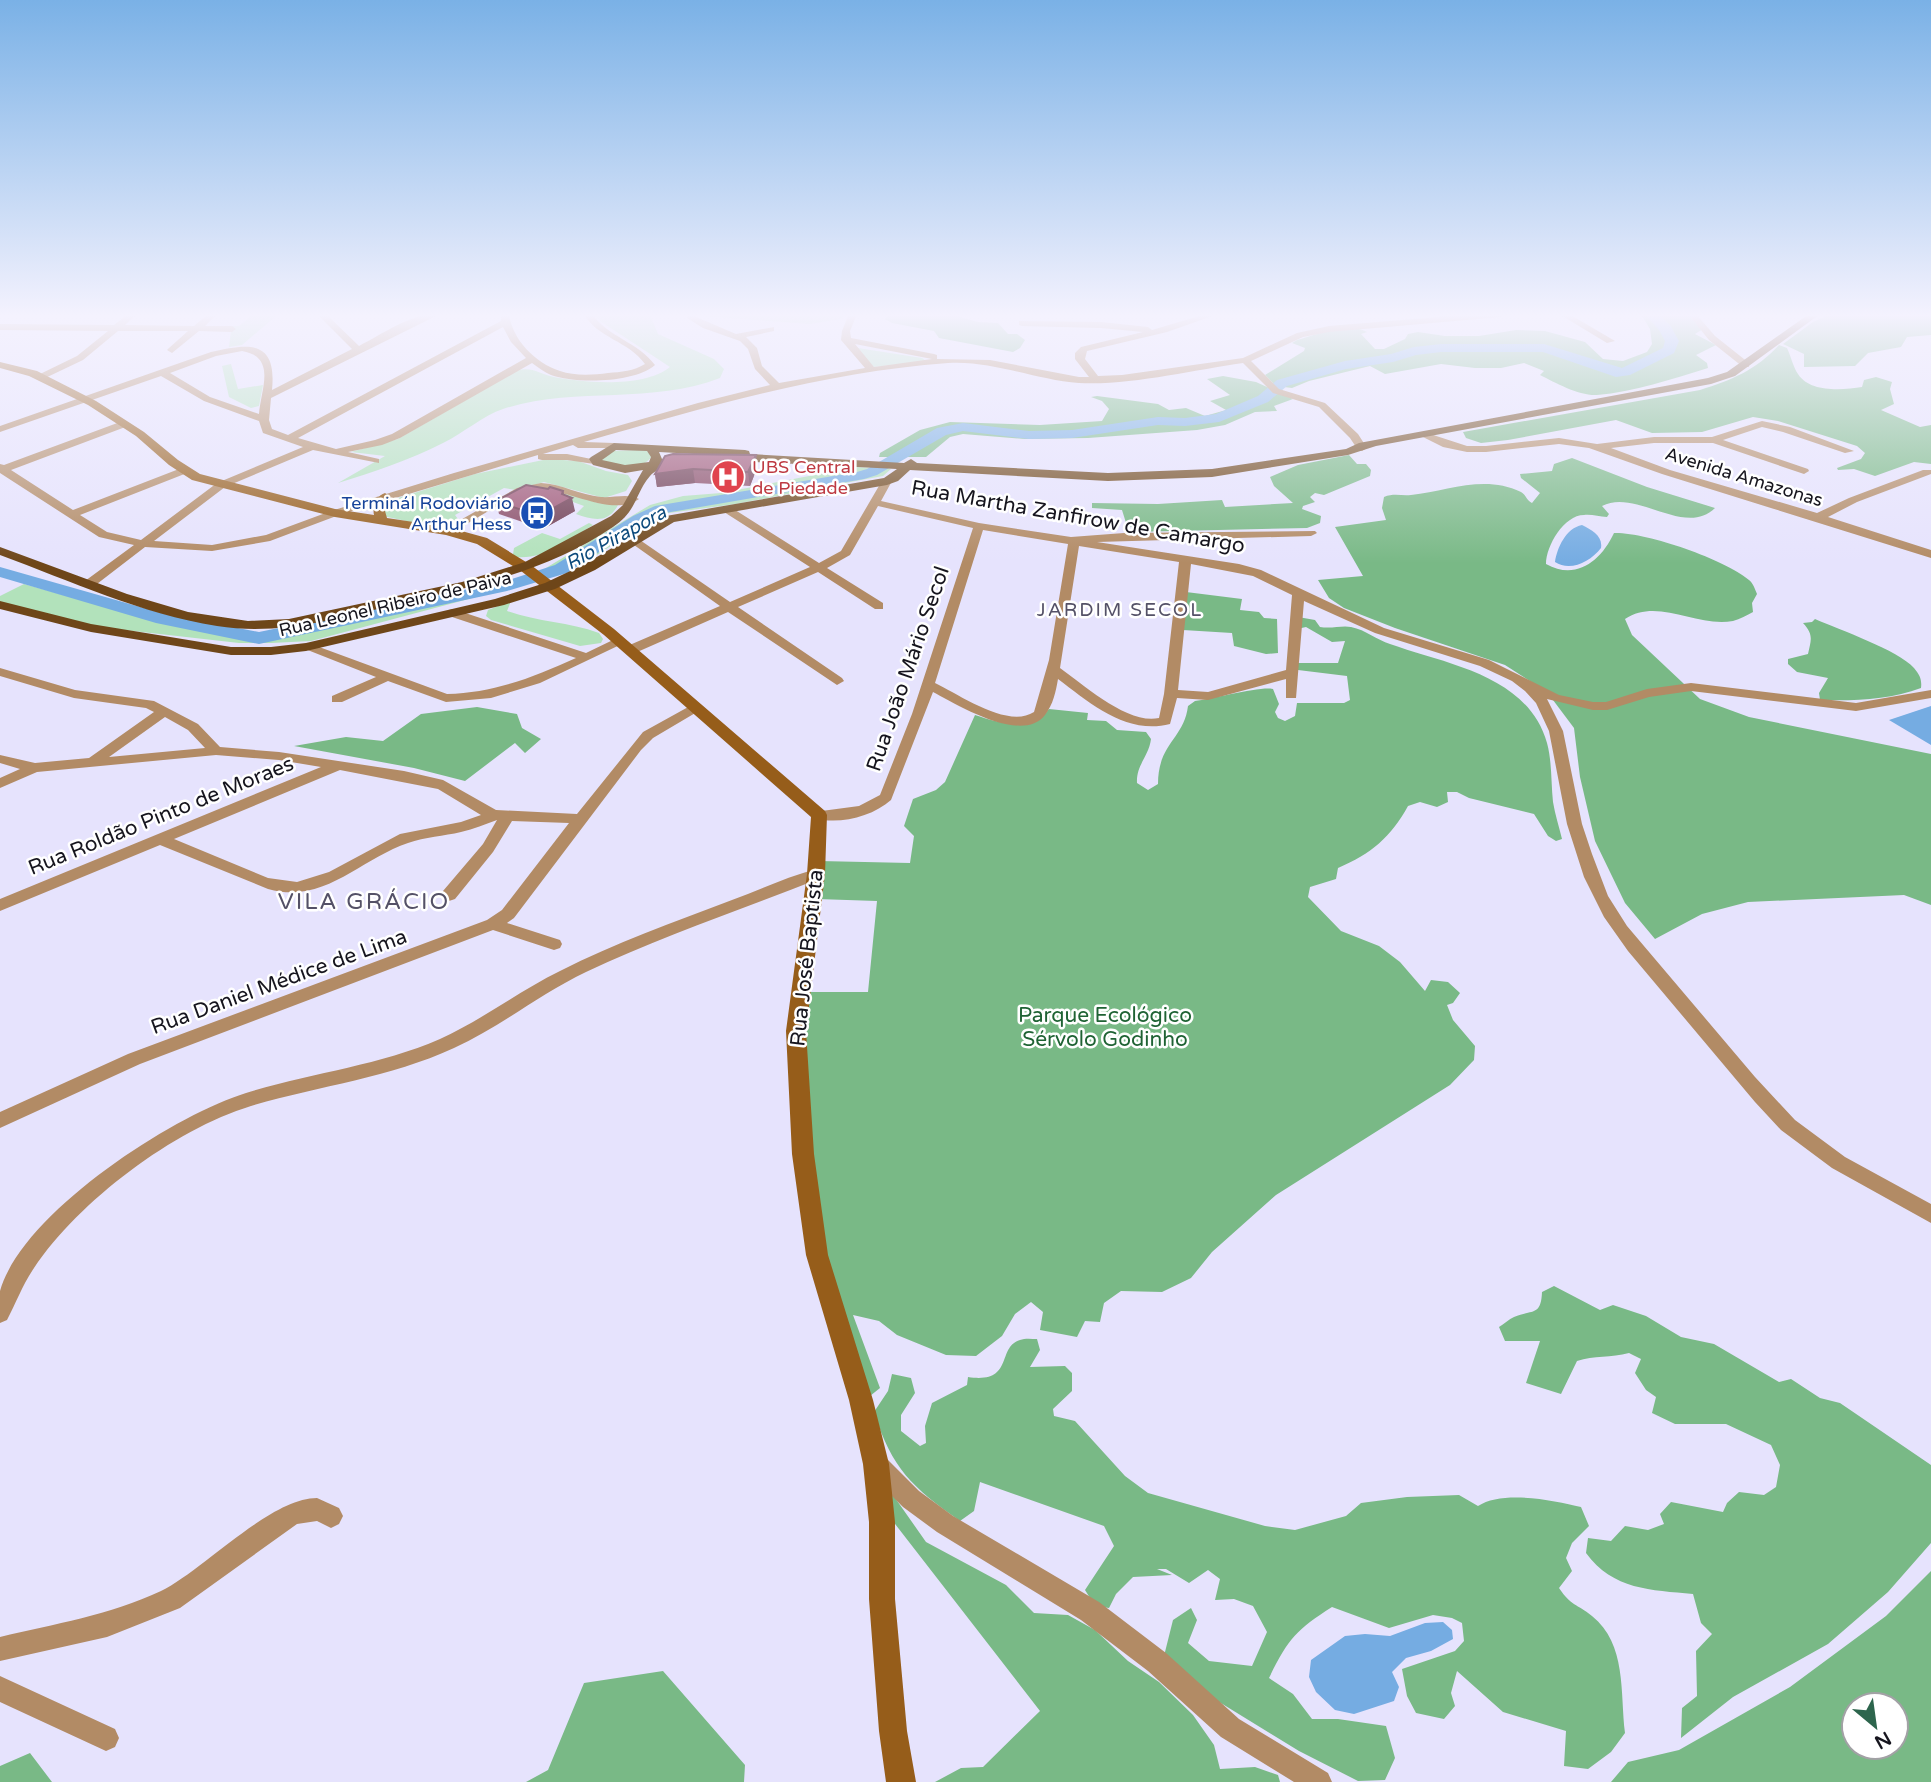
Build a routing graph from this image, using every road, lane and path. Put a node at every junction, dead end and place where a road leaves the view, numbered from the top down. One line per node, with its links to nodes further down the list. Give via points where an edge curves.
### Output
1 (78, 397): 10 (street)
2 (91, 397): 10 (street)
3 (206, 397): 11 (street)
4 (268, 397): 11 (street)
5 (364, 397): 15 (street)
6 (464, 397): 24 (street, via 396,436 357,448)
7 (732, 397): 17 (street)
8 (1299, 397): 19 (street, via 1322,405)
9 (1630, 397): 14 (main road)
10 (83, 400): 12 (street); 13 (street)
11 (262, 419): 15 (street, via 267,431)
12 (124, 424): 33 (street); 35 (street)
13 (0, 429)
14 (1424, 435): 19 (main road); 20 (street, Avenida Amazonas, via 1466,450 1564,440)
15 (287, 440): 21 (street)
16 (1714, 440): 20 (street); 25 (street, via 1762,424); 36 (street)
17 (560, 445): 18 (street); 26 (street); 27 (street)
18 (614, 446): 22 (main road); 30 (main road, via 598,454)
19 (1364, 446): 32 (main road, via 1244,464 1155,471); 32 (main road, via 1276,465 1160,476)
20 (1598, 446): 47 (street, Avenida Amazonas, via 1665,472)
21 (312, 447): 24 (street); 40 (street)
22 (650, 447): 23 (main road); 31 (main road)
23 (697, 450): 29 (main road); 31 (main road)
24 (326, 451): 28 (street)
25 (1849, 451)
26 (536, 456): 27 (street); 41 (street)
27 (563, 457): 30 (street)
28 (374, 461)
29 (871, 462): 31 (main road, via 708,455); 32 (main road)
30 (597, 463): 34 (main road)
31 (661, 463): 34 (main road); 38 (main road)
32 (905, 466): 39 (main road)
33 (1, 469): 46 (street)
34 (625, 469): 38 (main road)
35 (183, 471): 40 (street); 46 (street)
36 (1804, 471)
37 (1927, 472): 47 (street)
38 (640, 481): 42 (main road)
39 (887, 481): 43 (street); 44 (main road)
40 (221, 485): 45 (street); 56 (street)
41 (385, 497): 45 (street); 48 (street)
42 (633, 499): 50 (street, via 601,500 556,486 533,486); 63 (main road, via 625,511)
43 (873, 502): 49 (street, Rua Martha Zanfirow de Camargo); 62 (street, via 846,553)
44 (728, 510): 53 (main road, via 670,519); 62 (street)
45 (335, 513): 48 (street); 56 (street, via 234,547)
46 (69, 515): 56 (street, via 103,535)
47 (1818, 517): 57 (street, Avenida Amazonas)
48 (381, 520): 50 (street)
49 (979, 526): 54 (street, Rua Martha Zanfirow de Camargo); 78 (street, Rua João Mário Secol)
50 (447, 531): 63 (street, via 482,541)
51 (1311, 533): 52 (street)
52 (1124, 536): 54 (street); 58 (street)
53 (633, 540): 63 (main road, via 590,567); 68 (street)
54 (1074, 540): 58 (street, Rua Martha Zanfirow de Camargo); 73 (street)
55 (1931, 541): 57 (street)
56 (145, 544): 64 (street)
57 (1916, 548): 60 (street, Avenida Amazonas)
58 (1117, 550): 61 (street, Rua Martha Zanfirow de Camargo)
59 (0, 551): 64 (main road)
60 (1931, 554)
61 (1185, 560): 65 (street, Rua Martha Zanfirow de Camargo, via 1248,571); 81 (street)
62 (820, 569): 67 (street); 68 (street)
63 (539, 578): 64 (main road, via 435,592 284,624 246,625 203,619); 69 (main road, Rua Leonel Ribeiro de Paiva); 70 (street)
64 (89, 584)
65 (1298, 593): 75 (street); 79 (street, Rua Martha Zanfirow de Camargo, via 1396,637 1494,669)
66 (0, 606): 71 (main road, Rua Leonel Ribeiro de Paiva, via 91,628 231,651)
67 (878, 606)
68 (729, 607): 70 (street); 77 (street)
69 (453, 613): 71 (main road, Rua Leonel Ribeiro de Paiva); 72 (street)
70 (625, 646): 72 (street); 86 (street)
71 (306, 647): 76 (street)
72 (586, 657): 76 (street, via 469,699 446,698)
73 (1053, 670): 80 (street); 82 (street)
74 (0, 672): 87 (street, via 74,694 149,704)
75 (1291, 673): 81 (street, via 1208,696); 83 (street)
76 (386, 677): 85 (street)
77 (837, 681)
78 (929, 685): 82 (street, via 1013,721 1038,716); 95 (street, Rua João Mário Secol, via 886,797 865,811)
79 (1529, 687): 84 (street, Rua Martha Zanfirow de Camargo, via 1593,706 1691,688 1856,707); 104 (street, via 1555,728 1584,853 1602,902 1619,927 1742,1077 1789,1126 1827,1156)
80 (1085, 692): 81 (street, via 1149,726 1165,721); 82 (street)
81 (1171, 694)
82 (1047, 695)
83 (1291, 695)
84 (1931, 695)
85 (337, 699)
86 (695, 709): 95 (street); 96 (street, Rua Daniel Médice de Lima, via 648,735)
87 (164, 711): 88 (street, via 193,727); 90 (street)
88 (216, 751): 90 (street); 91 (street, via 279,755)
89 (0, 760): 92 (street)
90 (93, 761): 92 (street)
91 (337, 766): 94 (street, via 443,785); 97 (street, Rua Roldão Pinto de Moraes)
92 (35, 768): 93 (street)
93 (0, 783)
94 (500, 815): 96 (street); 97 (street, via 405,838 338,875 305,886 260,883); 99 (street, via 488,848)
95 (819, 815): 98 (street, Rua José Baptista)
96 (582, 819): 101 (street, Rua Daniel Médice de Lima, via 508,914)
97 (162, 840): 100 (street, Rua Roldão Pinto de Moraes)
98 (816, 874): 105 (street, via 579,968 445,1044 244,1101 205,1118 149,1150 64,1217 27,1261); 106 (street, Rua José Baptista, via 796,1031 803,1154 817,1255)
99 (449, 895)
100 (0, 905)
101 (493, 924): 102 (street); 103 (street, Rua Daniel Médice de Lima, via 134,1059)
102 (554, 944)
103 (0, 1120)
104 (1931, 1214)
105 (0, 1313)
106 (876, 1464): 111 (street, Rua José Baptista, via 882,1599); 112 (street, via 945,1524 1090,1611 1157,1662 1230,1728)
107 (331, 1516): 108 (street, via 310,1508 291,1515 171,1599 107,1625)
108 (0, 1648)
109 (0, 1689): 110 (street)
110 (106, 1738)
111 (901, 1782)
112 (1319, 1782)

